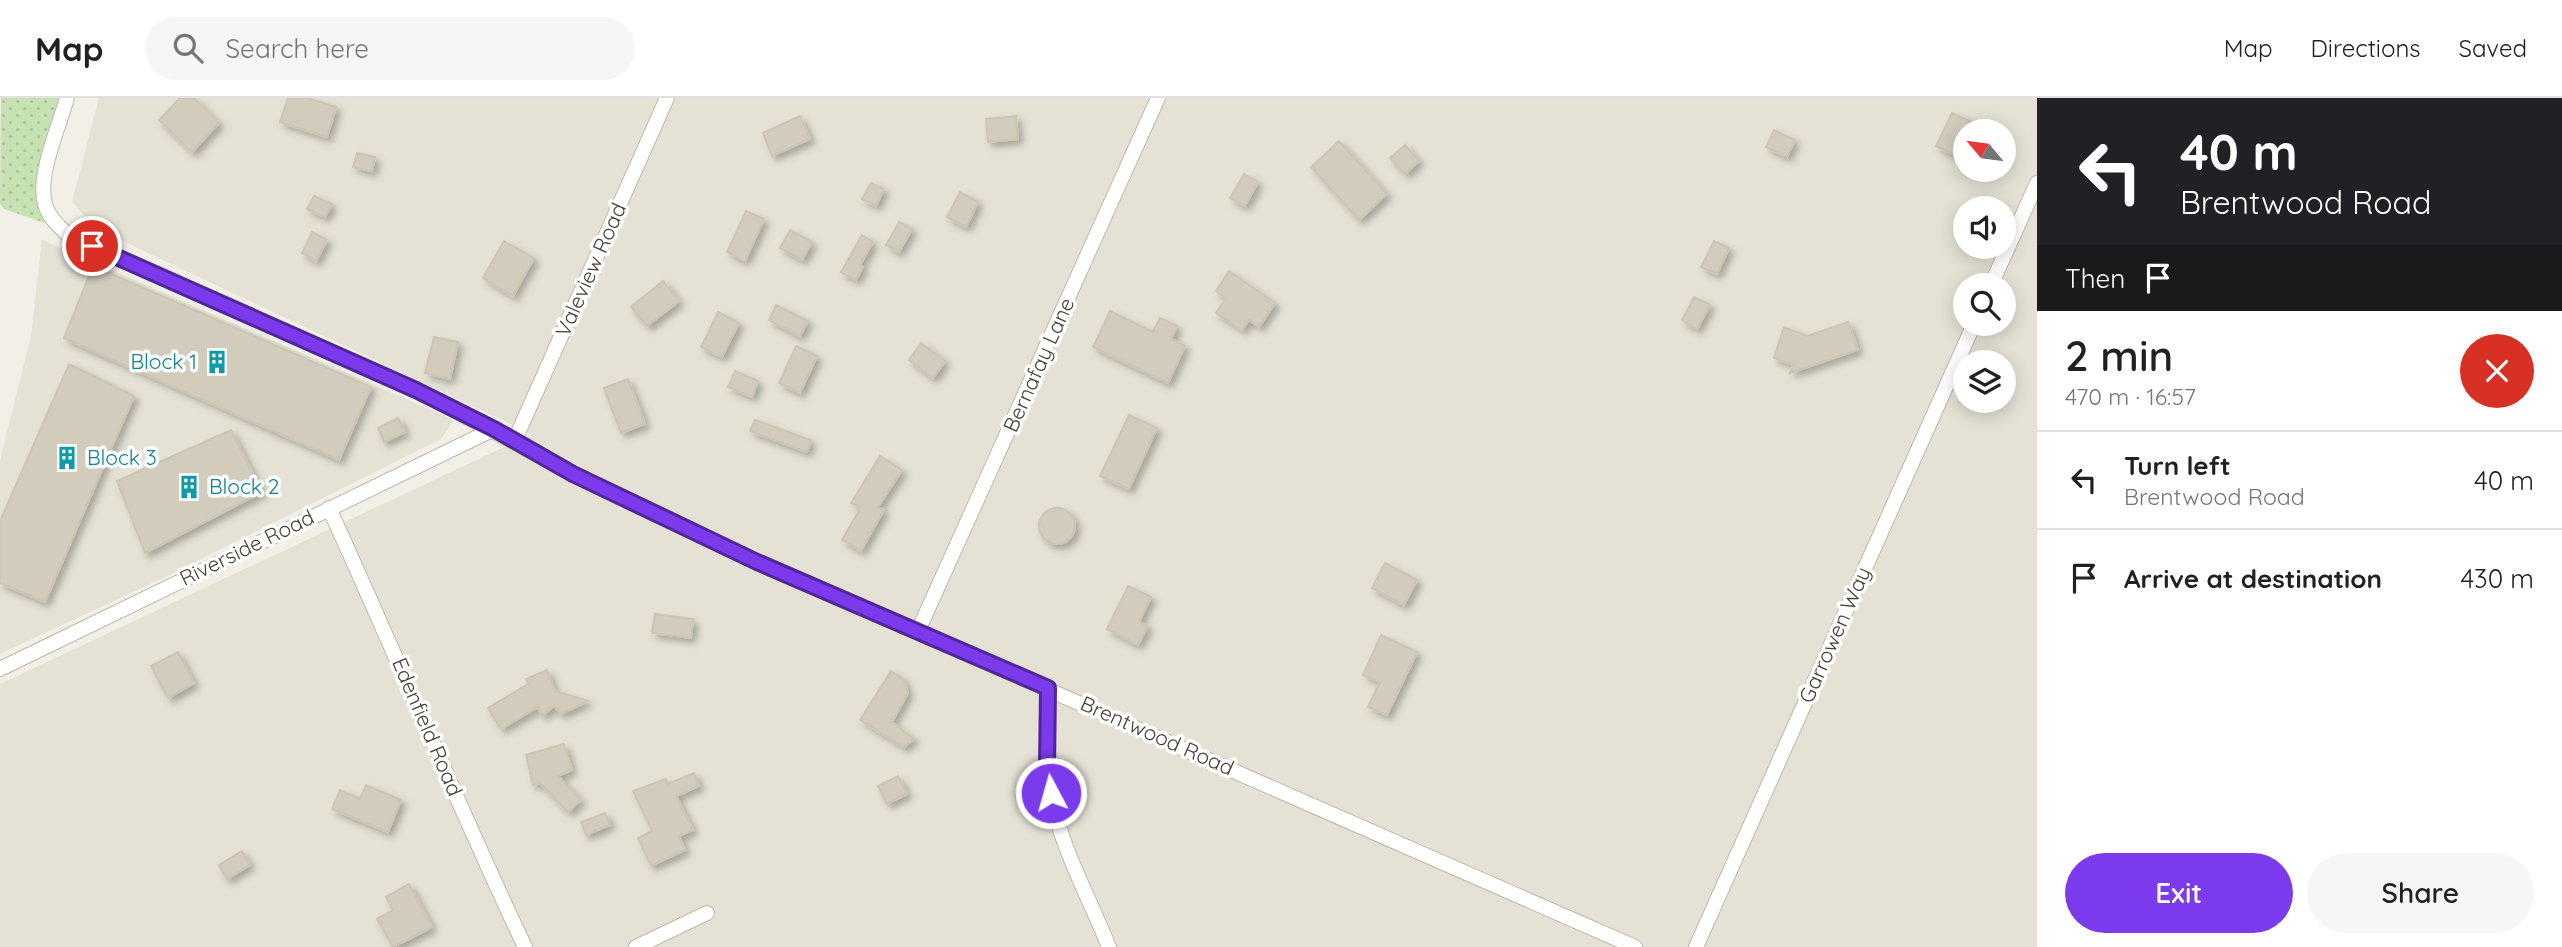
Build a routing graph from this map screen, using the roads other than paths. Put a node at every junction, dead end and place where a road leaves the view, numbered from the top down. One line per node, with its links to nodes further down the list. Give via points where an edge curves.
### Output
1 (67, 98): 7 (street, Brentwood Road, via 43,182 45,205 67,234)
2 (667, 98): 8 (street, Valeview Road)
3 (1158, 98): 10 (street, Bernafay Lane)
4 (2037, 183): 5 (street)
5 (1996, 273)
6 (1969, 336): 18 (street, Garrowen Way)
7 (494, 429): 8 (street, Brentwood Road); 9 (street, Riverside Road)
8 (514, 442): 10 (street, Brentwood Road, via 757,562)
9 (329, 508): 11 (street, Riverside Road); 14 (street, Edenfield Road)
10 (918, 631): 12 (street, Brentwood Road)
11 (0, 669)
12 (1048, 688): 16 (street, via 1051,793 1061,831); 17 (street, Brentwood Road)
13 (707, 913): 15 (street)
14 (524, 947)
15 (636, 947)
16 (1110, 947)
17 (1635, 947)
18 (1696, 947)

